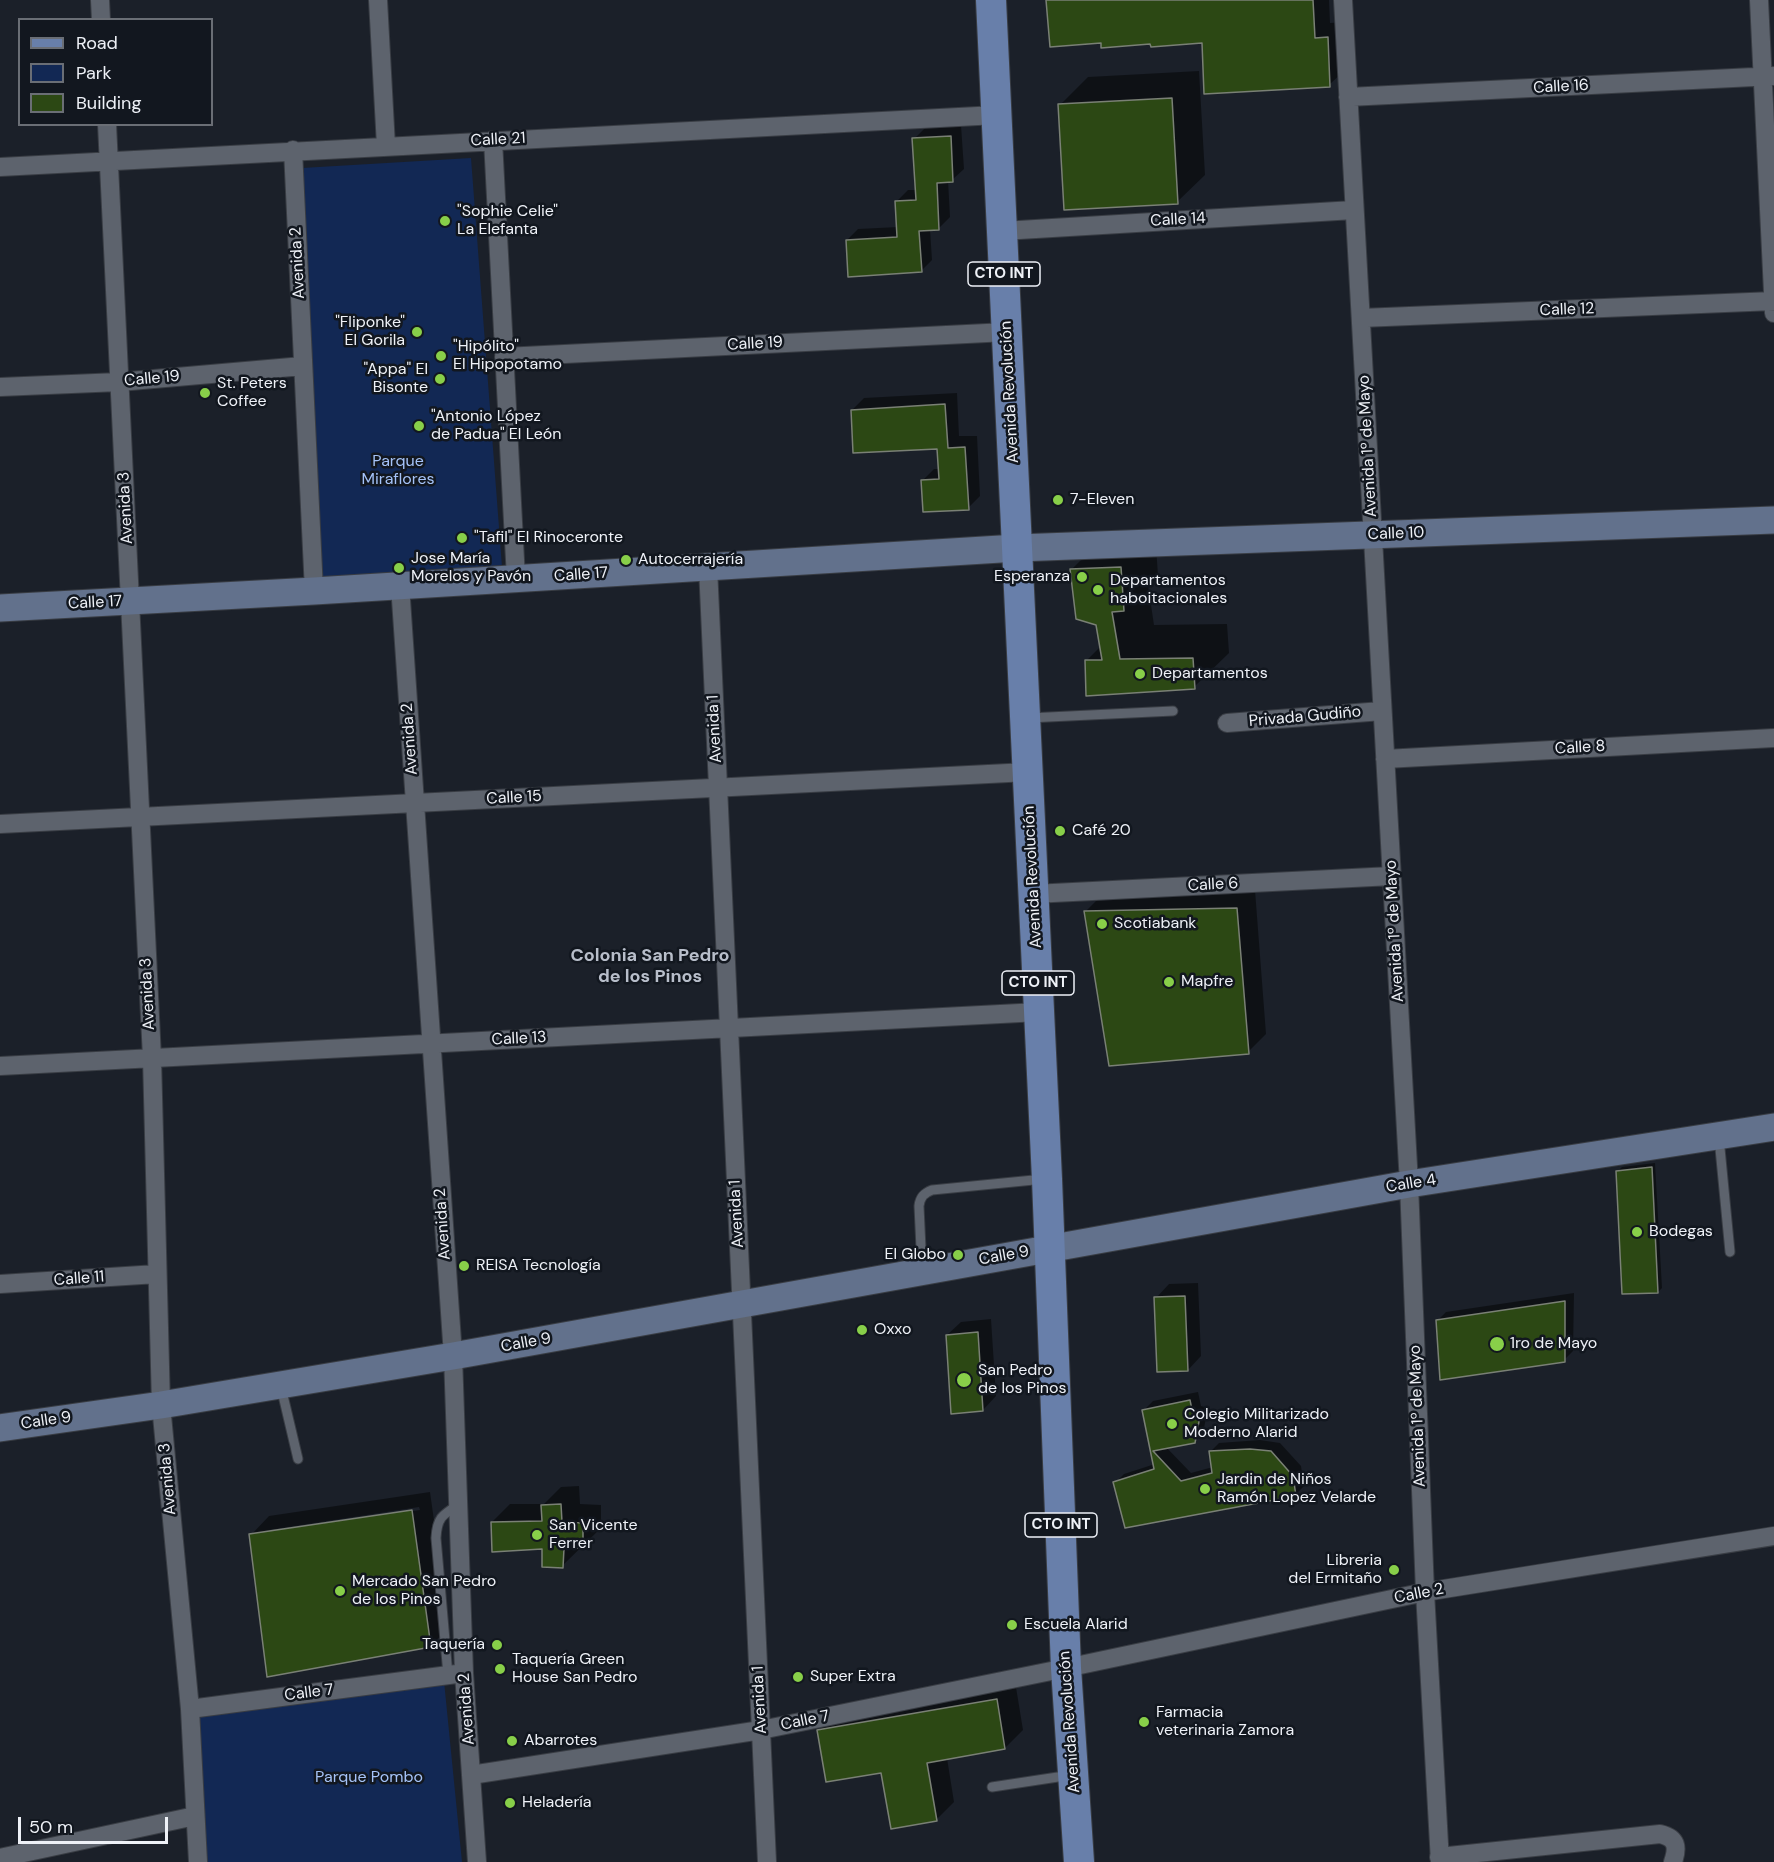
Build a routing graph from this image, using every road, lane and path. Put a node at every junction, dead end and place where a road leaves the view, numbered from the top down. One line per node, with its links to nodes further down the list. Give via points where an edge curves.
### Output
1 (100, 0): 6 (street)
2 (378, 0): 12 (street)
3 (991, 0): 9 (main road, Avenida Revolución / CTO INT)
4 (1342, 0): 8 (street, Avenida 1º de Mayo)
5 (1759, 0): 7 (street)
6 (101, 18)
7 (1768, 77): 8 (street, Calle 16); 18 (street)
8 (1348, 97): 16 (street, Avenida 1º de Mayo)
9 (997, 115): 11 (street, Calle 21); 17 (main road, Avenida Revolución / CTO INT)
10 (107, 126): 14 (street, Avenida 3)
11 (493, 140): 12 (street, Calle 21); 22 (street)
12 (386, 146): 13 (street, Calle 21)
13 (293, 150): 14 (street, Calle 21); 23 (street, Avenida 2)
14 (109, 162): 15 (street, Calle 21); 24 (street, Avenida 3)
15 (0, 167)
16 (1354, 210): 17 (street, Calle 14); 20 (street, Avenida 1º de Mayo)
17 (1002, 231): 21 (main road, Avenida Revolución / CTO INT)
18 (1774, 301): 19 (street); 20 (street, Calle 12)
19 (1774, 313)
20 (1360, 318): 27 (street, Avenida 1º de Mayo)
21 (1007, 332): 22 (street, Calle 19); 28 (main road, Avenida Revolución / CTO INT)
22 (504, 357): 30 (street)
23 (303, 366): 24 (street, Calle 19); 32 (street, Avenida 2)
24 (119, 382): 25 (street, Calle 19); 33 (street, Avenida 3)
25 (0, 387)
26 (1774, 520): 27 (street, Calle 10)
27 (1372, 535): 28 (street, Calle 10); 36 (street, Avenida 1º de Mayo)
28 (1017, 548): 29 (street, Calle 17); 37 (main road, Avenida Revolución / CTO INT)
29 (708, 567): 30 (street, Calle 17); 42 (street, Avenida 1)
30 (516, 579): 31 (street, Calle 17)
31 (400, 585): 32 (street, Calle 17); 43 (street, Avenida 2)
32 (314, 591): 33 (street, Calle 17)
33 (131, 601): 34 (street, Calle 17); 44 (street, Avenida 3)
34 (0, 608)
35 (1173, 711): 37 (lane)
36 (1383, 711): 38 (street, Privada Gudiño); 40 (street, Avenida 1º de Mayo)
37 (1025, 719): 41 (main road, Avenida Revolución / CTO INT)
38 (1227, 723)
39 (1774, 738): 40 (street, Calle 8)
40 (1385, 759): 46 (street, Avenida 1º de Mayo)
41 (1028, 772): 42 (street, Calle 15); 47 (main road, Avenida Revolución / CTO INT)
42 (718, 788): 43 (street, Calle 15); 49 (street, Avenida 1)
43 (415, 803): 44 (street, Calle 15); 50 (street, Avenida 2)
44 (140, 818): 45 (street, Calle 15); 51 (street, Avenida 3)
45 (0, 824)
46 (1392, 876): 47 (street, Calle 6); 56 (street, Avenida 1º de Mayo)
47 (1033, 894): 48 (main road, Avenida Revolución / CTO INT)
48 (1039, 1012): 49 (street, Calle 13); 55 (main road, Avenida Revolución / CTO INT)
49 (729, 1028): 50 (street, Calle 13); 62 (street, Avenida 1)
50 (431, 1043): 51 (street, Calle 13); 63 (street, Avenida 2)
51 (152, 1058): 52 (street, Calle 13); 60 (street, Avenida 3)
52 (0, 1066)
53 (1774, 1127): 54 (street, Calle 4)
54 (1719, 1136): 56 (street, Calle 4); 58 (lane)
55 (1047, 1179): 57 (main road, Avenida Revolución / CTO INT); 59 (lane, via 925,1193 919,1206)
56 (1409, 1184): 57 (street, Calle 4); 69 (street, Avenida 1º de Mayo)
57 (1050, 1248): 59 (street, Calle 9); 70 (main road, Avenida Revolución / CTO INT)
58 (1730, 1252)
59 (922, 1271): 62 (street, Calle 9)
60 (157, 1274): 61 (street, Calle 11); 65 (street, Avenida 3)
61 (0, 1284)
62 (741, 1305): 63 (street, Calle 9); 73 (street, Avenida 1)
63 (453, 1356): 64 (street, Calle 9); 71 (street, Avenida 2, via 458,1505)
64 (280, 1385): 65 (street, Calle 9); 67 (lane)
65 (161, 1405): 66 (street, Calle 9); 72 (street, Avenida 3)
66 (0, 1428)
67 (298, 1459)
68 (1774, 1536): 69 (street, Calle 2)
69 (1425, 1592): 70 (street, Calle 2); 79 (street, Avenida 1º de Mayo)
70 (1066, 1668): 73 (street, Calle 7); 74 (main road, Avenida Revolución / CTO INT)
71 (456, 1674): 72 (street, Calle 7); 75 (street, Avenida 2)
72 (190, 1709): 77 (street, Avenida 3)
73 (761, 1730): 75 (street, Calle 7); 82 (street, Avenida 1)
74 (1073, 1774): 76 (lane); 83 (main road, Avenida Revolución / CTO INT)
75 (471, 1775): 81 (street, Avenida 2)
76 (992, 1787)
77 (195, 1816): 78 (street); 80 (street, Avenida 3)
78 (0, 1858)
79 (1439, 1859): 84 (street, via 1660,1834 1669,1836 1675,1844)
80 (198, 1862)
81 (477, 1862)
82 (767, 1862)
83 (1079, 1862)
84 (1673, 1862)

